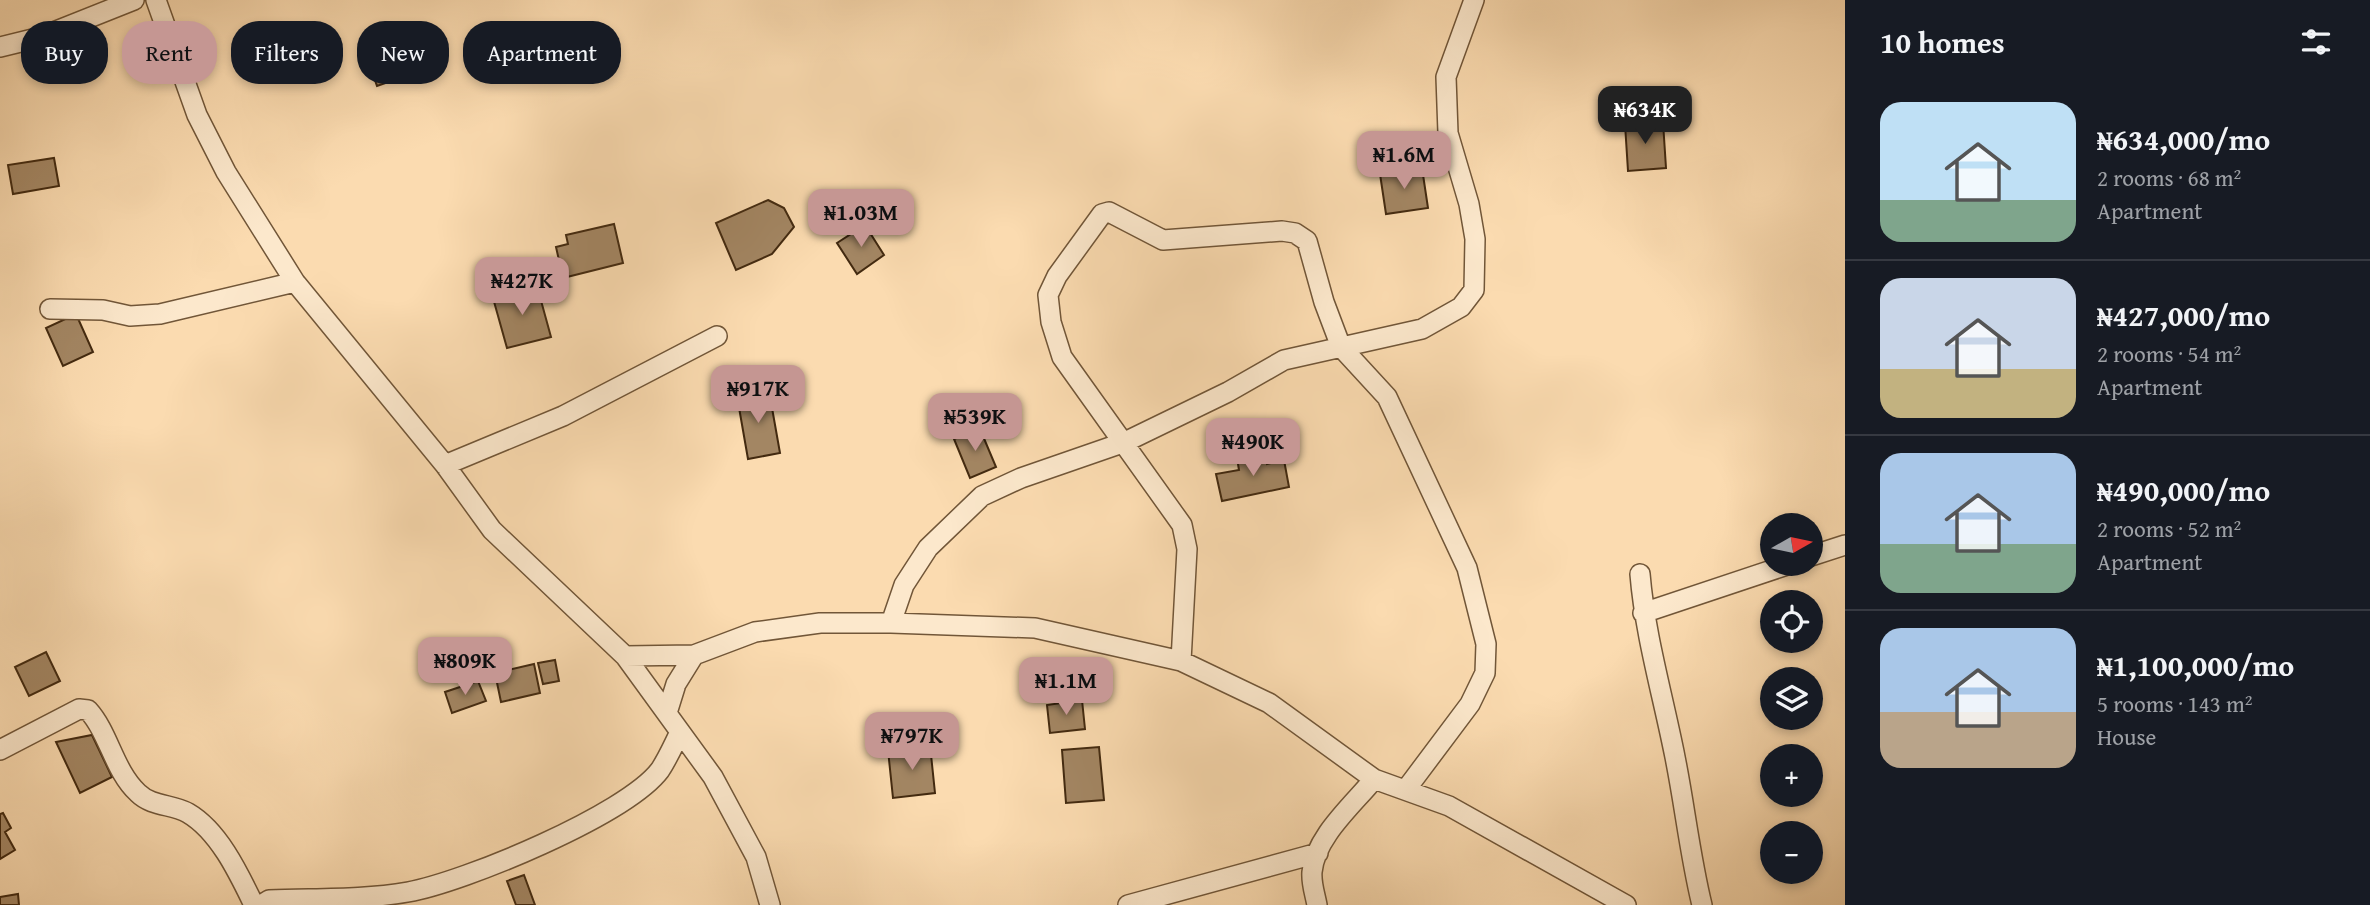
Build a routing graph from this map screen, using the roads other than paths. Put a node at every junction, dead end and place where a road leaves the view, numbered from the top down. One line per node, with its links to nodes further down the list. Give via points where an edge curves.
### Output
1 (134, 0): 4 (street, via 41,37)
2 (156, 0): 5 (street, via 197,115 226,172)
3 (1474, 0): 8 (street, via 1446,77 1448,133 1475,239 1474,290 1461,307 1422,329)
4 (0, 47)
5 (295, 282): 6 (street, via 160,314); 10 (street)
6 (50, 309)
7 (717, 336): 10 (street, via 563,416)
8 (1341, 347): 9 (street, via 1284,360); 9 (street, via 1307,241 1295,233 1163,240 1114,212 1102,214 1048,295 1062,357); 24 (street, via 1387,397 1467,568 1486,643 1485,673 1469,704)
9 (1125, 442): 16 (street, via 982,496 928,548 904,585); 19 (street, via 1182,525 1187,549)
10 (445, 465): 18 (street, via 492,530)
11 (1845, 545): 12 (street)
12 (1824, 552)
13 (1640, 573): 15 (street)
14 (1760, 574): 15 (street)
15 (1643, 613): 33 (street)
16 (891, 622): 17 (street, via 820,622 755,632); 19 (street, via 1035,628)
17 (694, 654): 18 (street); 20 (street, via 676,684)
18 (625, 656): 20 (street)
19 (1181, 661): 23 (street, via 1269,703)
20 (667, 713): 21 (street)
21 (680, 732): 26 (street, via 659,771 626,798 566,834); 29 (street, via 713,777 756,857)
22 (0, 750): 27 (street, via 79,709 88,710 138,793 188,812 211,832)
23 (1374, 779): 24 (street); 25 (street)
24 (1407, 788): 32 (street, via 1449,806)
25 (1318, 853): 30 (street); 31 (street, via 1312,871)
26 (392, 900): 28 (street, via 269,900)
27 (254, 905)
28 (261, 905)
29 (770, 905)
30 (1128, 905)
31 (1317, 905)
32 (1626, 905)
33 (1702, 905)

